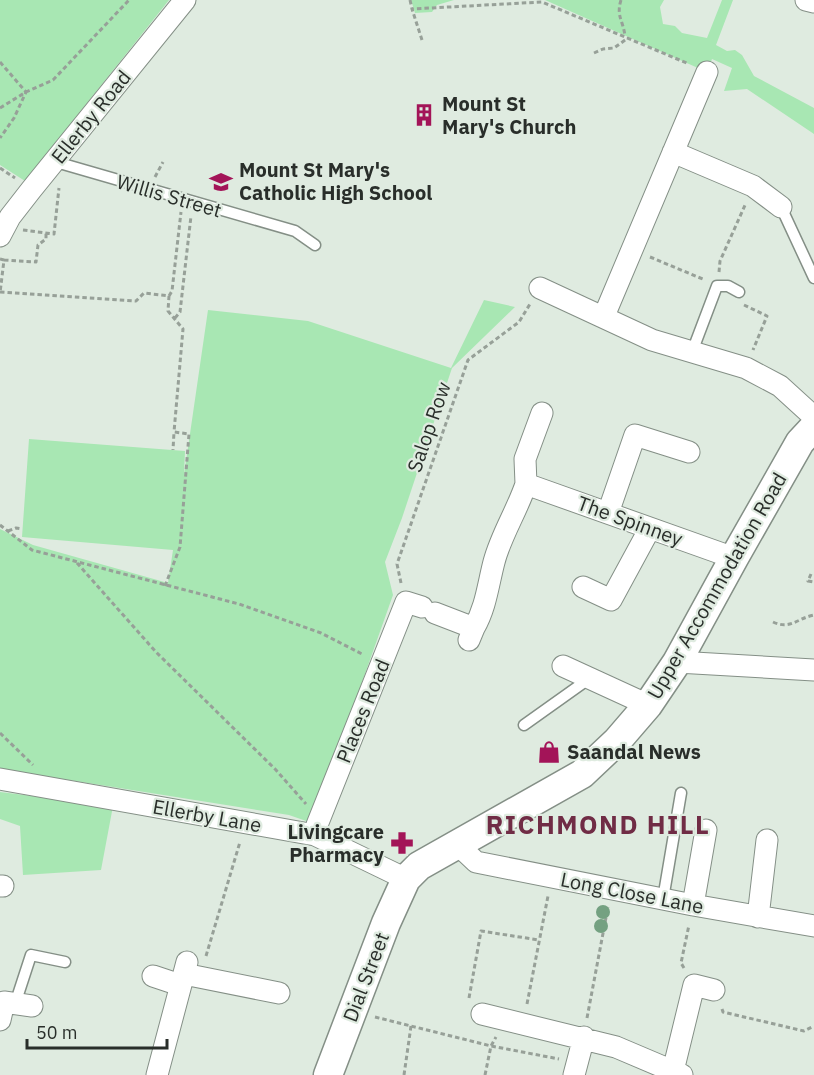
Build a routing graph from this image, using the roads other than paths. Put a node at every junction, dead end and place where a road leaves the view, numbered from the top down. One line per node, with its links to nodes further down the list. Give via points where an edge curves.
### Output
1 (185, 0): 6 (street, Ellerby Road)
2 (806, 0): 3 (street)
3 (814, 3)
4 (707, 72): 5 (street)
5 (673, 152): 7 (street, via 753,186); 13 (street)
6 (56, 162): 8 (street, Ellerby Road); 9 (lane, Willis Street, via 295,231)
7 (781, 207): 10 (lane)
8 (2, 231)
9 (315, 245)
10 (814, 278)
11 (540, 288): 13 (street)
12 (739, 292): 14 (lane, via 717,286)
13 (604, 316): 14 (street, via 652,340)
14 (692, 352): 16 (street, via 746,368 780,386)
15 (542, 413): 19 (street, via 525,459)
16 (814, 417)
17 (814, 427): 22 (street, Upper Accommodation Road, via 800,442)
18 (689, 452): 20 (street, via 635,435)
19 (526, 484): 20 (street, The Spinney); 32 (street, Places Road, via 494,561 484,607 471,634 421,607 382,663)
20 (608, 513): 21 (street, The Spinney)
21 (650, 530): 22 (street, The Spinney); 23 (street, via 611,600)
22 (734, 558): 24 (street, Upper Accommodation Road)
23 (583, 587)
24 (677, 662): 26 (street); 28 (street, Upper Accommodation Road)
25 (563, 666): 27 (street)
26 (814, 670)
27 (590, 678): 28 (street); 29 (lane)
28 (648, 705): 35 (street, Upper Accommodation Road, via 582,774)
29 (524, 725)
30 (0, 779): 32 (street, Ellerby Lane, via 245,823)
31 (681, 793): 37 (lane)
32 (316, 830): 36 (street, Ellerby Lane)
33 (706, 830): 38 (street)
34 (767, 840): 39 (street)
35 (457, 844): 36 (street, Upper Accommodation Road, via 419,866); 37 (street, Long Close Lane, via 476,862)
36 (406, 879): 53 (street, Dial Street)
37 (663, 899): 38 (street, Long Close Lane)
38 (693, 905): 39 (street, Long Close Lane)
39 (758, 917): 40 (street, Long Close Lane)
40 (814, 926)
41 (65, 962): 46 (lane, via 31,955)
42 (184, 974): 43 (street); 45 (street); 52 (street)
43 (153, 976)
44 (704, 988): 51 (street)
45 (279, 993)
46 (24, 1005): 48 (street, via 4,1002)
47 (482, 1014): 49 (street)
48 (0, 1020)
49 (584, 1038): 50 (street); 51 (street)
50 (575, 1069)
51 (677, 1073)
52 (157, 1075)
53 (328, 1075)

